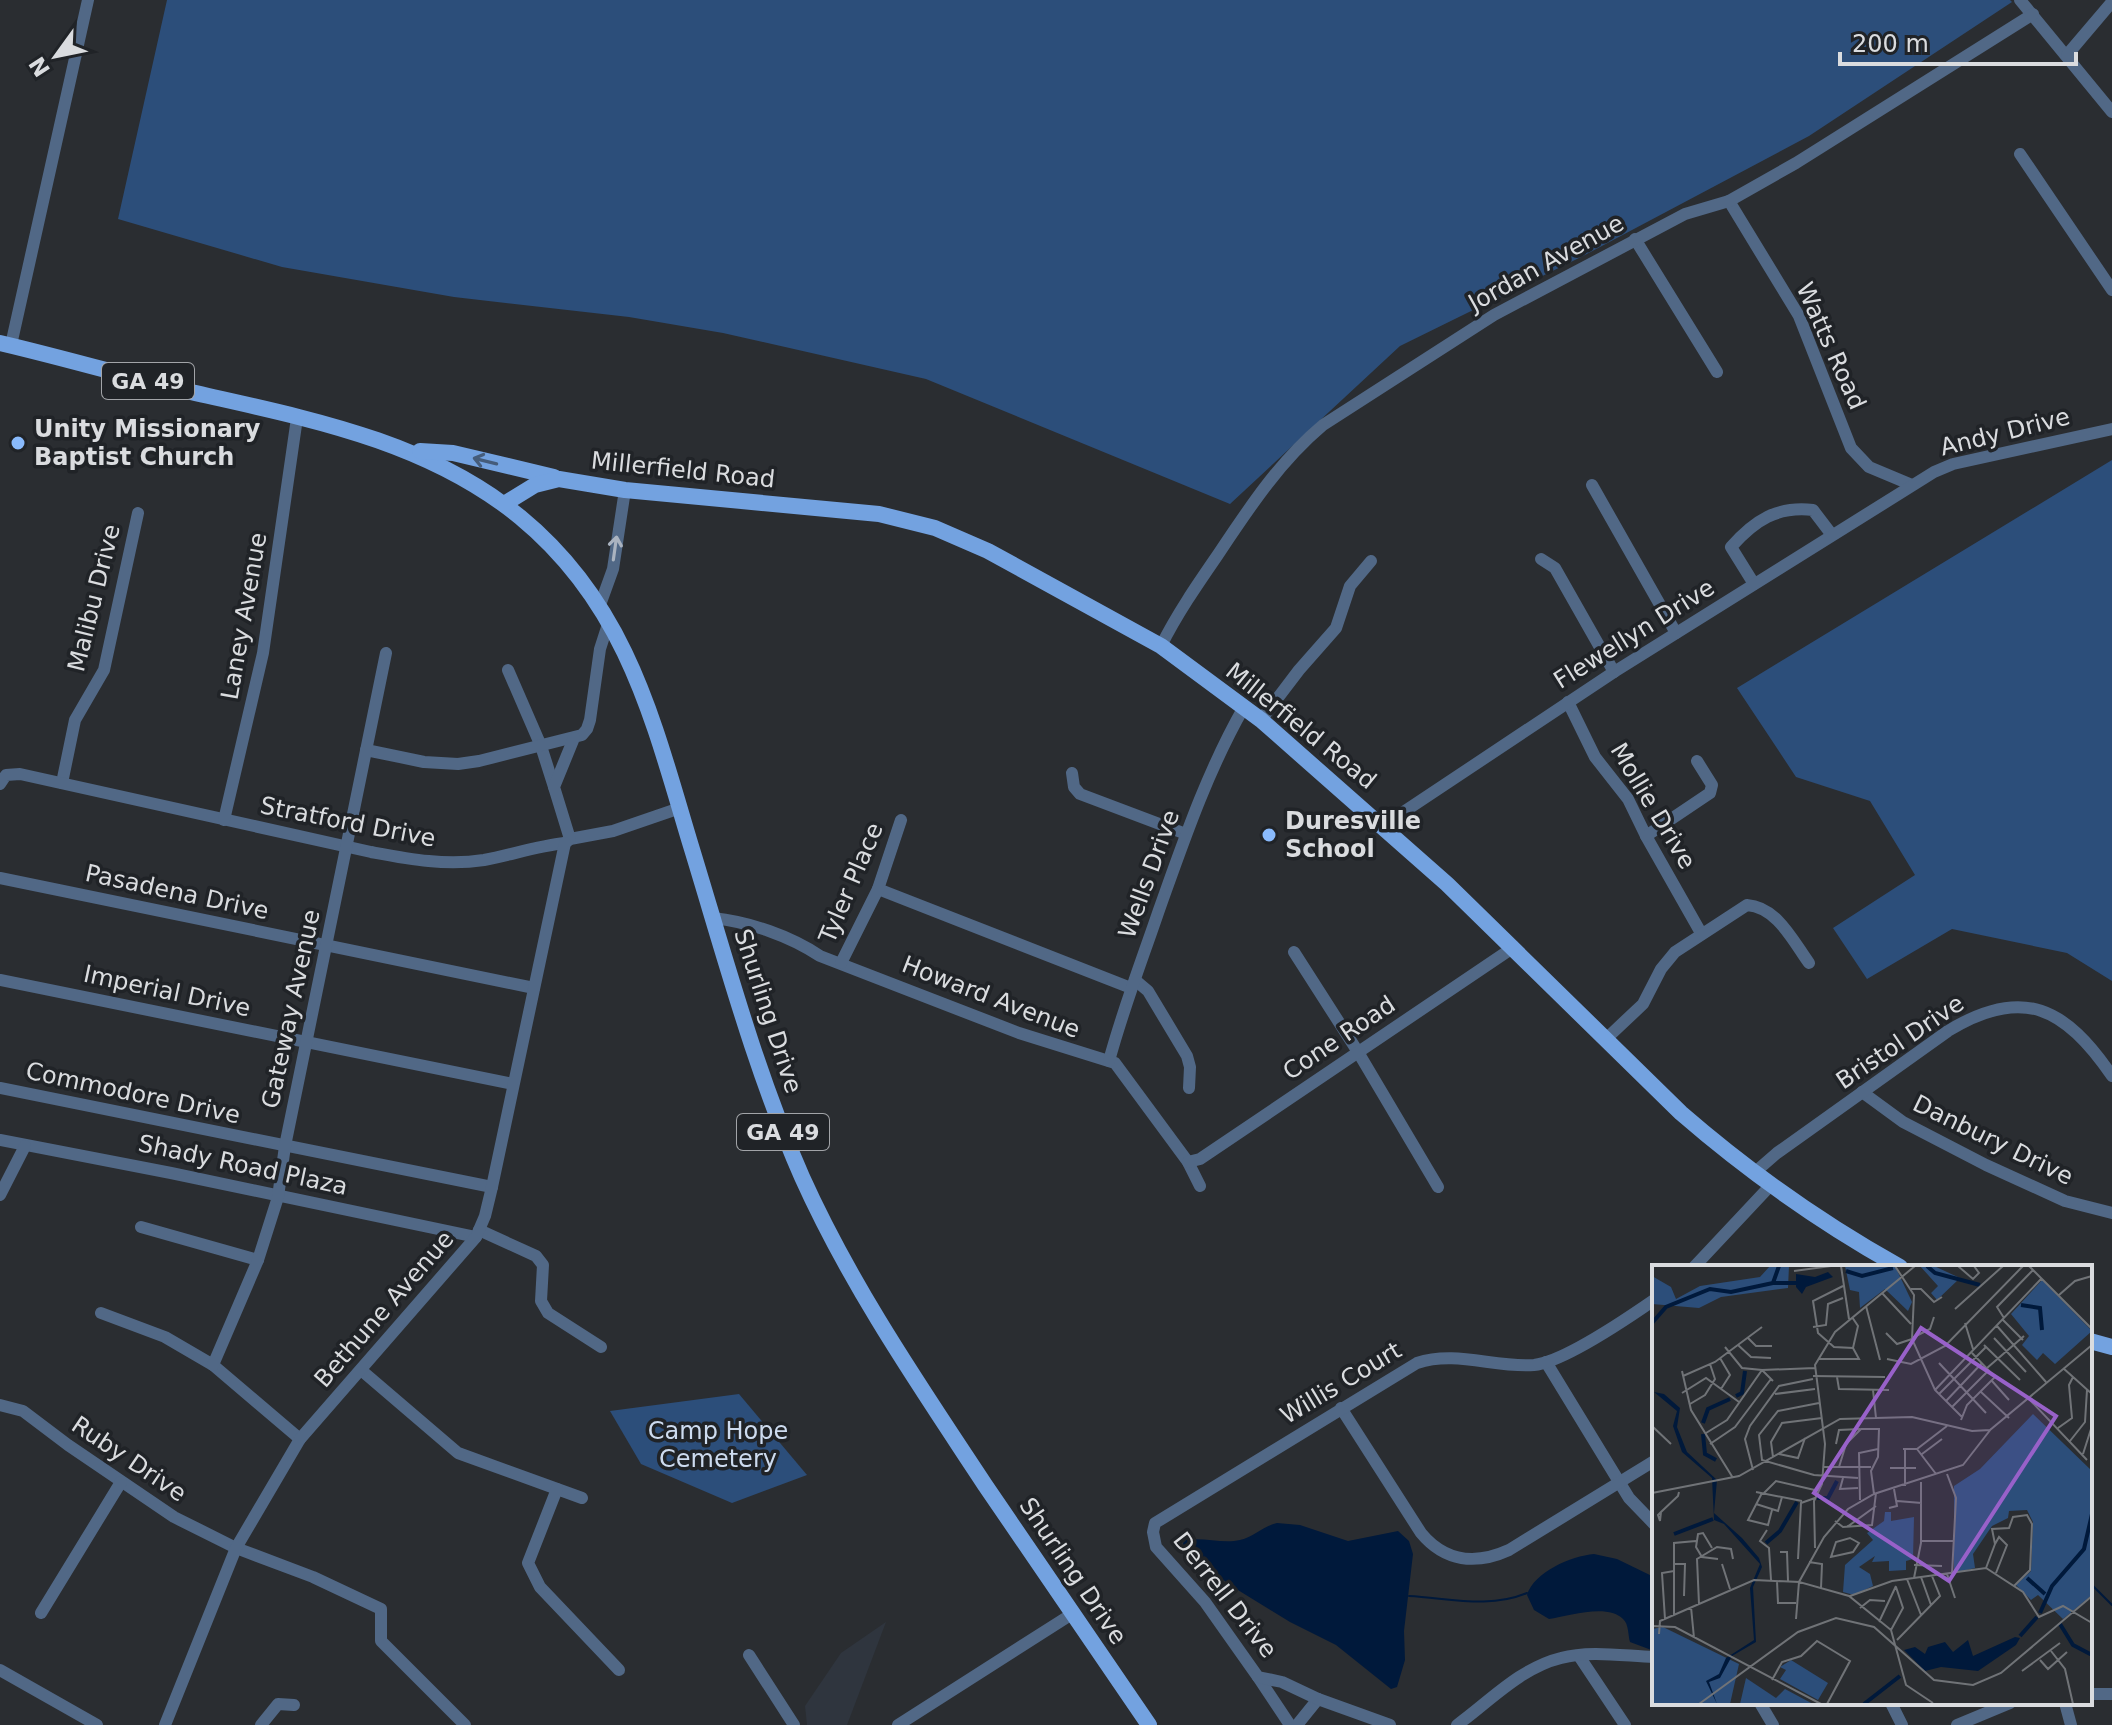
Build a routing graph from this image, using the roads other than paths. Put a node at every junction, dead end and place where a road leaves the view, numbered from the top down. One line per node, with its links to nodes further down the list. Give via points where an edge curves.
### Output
1 (88, 0): 11 (street)
2 (2020, 0): 4 (street)
3 (2112, 2): 5 (street)
4 (2033, 14): 5 (street); 8 (street, Jordan Avenue)
5 (2067, 55): 6 (street)
6 (2112, 112)
7 (2020, 154): 10 (street)
8 (1729, 201): 9 (street, Jordan Avenue, via 1685,214); 18 (street, Watts Road, via 1799,316 1851,448 1869,467)
9 (1635, 239): 12 (street); 29 (street, Jordan Avenue, via 1472,328 1300,444 1251,504)
10 (2112, 290)
11 (5, 344): 13 (main road, GA 49)
12 (1717, 372)
13 (297, 418): 15 (main road, GA 49); 45 (street, Laney Avenue, via 263,653)
14 (2112, 429): 18 (street, Andy Drive, via 1953,464)
15 (410, 450): 16 (main road, Millerfield Road, one-way to 15, via 453,453); 20 (main road, GA 49)
16 (552, 480): 19 (main road, Millerfield Road); 20 (main road)
17 (1592, 485): 28 (street)
18 (1912, 485): 22 (street, Flewellyn Drive)
19 (625, 490): 26 (street, one-way to 19, via 613,569); 29 (main road, Millerfield Road, via 879,514 922,523 988,551)
20 (504, 504): 26 (main road, Shurling Drive / GA 49, via 557,551)
21 (138, 513): 42 (street, Malibu Drive, via 104,670 75,720)
22 (1832, 535): 25 (street, Flewellyn Drive); 25 (street, via 1813,510 1790,508 1764,519 1731,547)
23 (1541, 559): 32 (street, via 1555,568)
24 (1371, 561): 35 (street, via 1350,586 1336,628)
25 (1754, 584): 28 (street, Flewellyn Drive)
26 (600, 605): 27 (main road, Shurling Drive / GA 49)
27 (609, 621): 36 (street, via 587,729); 44 (main road, Shurling Drive / GA 49, via 642,688)
28 (1676, 633): 32 (street, Flewellyn Drive)
29 (1161, 646): 34 (main road, Millerfield Road)
30 (386, 653): 38 (street, Gateway Avenue)
31 (508, 670): 37 (street)
32 (1614, 672): 33 (street, Flewellyn Drive)
33 (1568, 702): 47 (street, Flewellyn Drive); 49 (street, Mollie Drive, via 1595,757 1628,799)
34 (1244, 707): 35 (main road, Millerfield Road); 48 (street, Wells Drive, via 1220,749)
35 (1261, 720): 47 (main road, Millerfield Road)
36 (574, 738): 37 (street); 43 (street)
37 (541, 746): 38 (street, via 458,764); 43 (street)
38 (366, 750): 51 (street, Gateway Avenue)
39 (1697, 761): 49 (street, via 1712,785 1710,793)
40 (1072, 773): 48 (street, via 1080,794)
41 (3, 779): 42 (street, Stratford Drive, via 20,774)
42 (62, 783): 45 (street, Stratford Drive)
43 (554, 787): 50 (street, Bethune Avenue)
44 (680, 808): 50 (street, Stratford Drive); 54 (main road, Shurling Drive / GA 49)
45 (224, 820): 51 (street, Stratford Drive)
46 (901, 820): 53 (street, Tyler Place)
47 (1386, 828): 57 (main road, Millerfield Road)
48 (1186, 834): 62 (street, Wells Drive)
49 (1646, 836): 55 (street, Mollie Drive)
50 (567, 841): 51 (street, Stratford Drive, via 447,863); 63 (street, Bethune Avenue)
51 (346, 846): 56 (street, Gateway Avenue)
52 (0, 878): 56 (street, Pasadena Drive)
53 (878, 889): 59 (street, Tyler Place); 62 (street)
54 (713, 918): 59 (street, Howard Avenue, via 799,942); 110 (main road, Shurling Drive / GA 49, via 773,1106 832,1238 880,1325)
55 (1701, 933): 60 (street, via 1747,905 1758,906 1779,922); 64 (street, via 1666,961 1643,1004)
56 (326, 945): 63 (street, Pasadena Drive); 65 (street, Gateway Avenue)
57 (1514, 947): 64 (main road, Millerfield Road); 66 (street, Cone Road)
58 (1294, 952): 66 (street)
59 (841, 963): 67 (street, Howard Avenue, via 1019,1033)
60 (1809, 963)
61 (0, 980): 65 (street, Imperial Drive)
62 (1133, 984): 67 (street, Wells Drive); 71 (street, via 1148,991 1187,1056)
63 (534, 988): 69 (street, Bethune Avenue)
64 (1607, 1038): 77 (main road, Millerfield Road, via 1681,1113)
65 (306, 1042): 69 (street, Imperial Drive); 75 (street, Gateway Avenue)
66 (1358, 1052): 76 (street, Cone Road, via 1200,1159); 81 (street)
67 (1109, 1061): 76 (street, via 1120,1068)
68 (2112, 1076): 72 (street, Bristol Drive, via 2093,1048 2066,1023 2013,1006 1972,1017)
69 (513, 1084): 80 (street, Bethune Avenue)
70 (0, 1088): 75 (street, Commodore Drive)
71 (1189, 1088)
72 (1862, 1092): 77 (street, Bristol Drive); 84 (street, Danbury Drive, via 1903,1122 1986,1165 2065,1201)
73 (0, 1140): 74 (street, Shady Road Plaza)
74 (25, 1146): 82 (street); 83 (street, Shady Road Plaza)
75 (285, 1146): 80 (street, Commodore Drive); 83 (street, Gateway Avenue)
76 (1188, 1162): 78 (street)
77 (1754, 1173): 79 (main road, Millerfield Road)
78 (1200, 1186)
79 (1770, 1186): 88 (street); 89 (main road, Millerfield Road)
80 (492, 1187): 86 (street, Bethune Avenue)
81 (1438, 1187)
82 (0, 1195)
83 (278, 1197): 86 (street, Shady Road Plaza); 87 (street, Gateway Avenue)
84 (2112, 1213)
85 (141, 1227): 87 (street)
86 (478, 1233): 93 (street, Shady Road Plaza, via 536,1256 543,1265 541,1301 548,1313); 97 (street, Bethune Avenue)
87 (258, 1260): 96 (street, Gateway Avenue)
88 (1696, 1265)
89 (1896, 1265)
90 (1652, 1301): 95 (street, Willis Court)
91 (101, 1313): 96 (street, via 165,1337)
92 (2092, 1342): 94 (main road)
93 (601, 1347)
94 (2112, 1347)
95 (1546, 1362): 99 (street, Willis Court, via 1425,1360); 103 (street)
96 (213, 1365): 100 (street)
97 (361, 1370): 100 (street, Bethune Avenue); 104 (street, via 458,1453)
98 (1, 1407): 102 (street, Ruby Drive, via 23,1411)
99 (1341, 1408): 103 (street, via 1421,1533 1437,1549 1458,1558 1486,1559 1509,1550); 107 (street, Willis Court, via 1165,1515)
100 (300, 1439): 108 (street, Bethune Avenue)
101 (1652, 1462): 103 (street)
102 (121, 1482): 108 (street, Ruby Drive); 109 (street)
103 (1619, 1483): 106 (street)
104 (557, 1489): 105 (street); 115 (street, via 528,1563 540,1587)
105 (582, 1498)
106 (1652, 1522)
107 (1154, 1527): 116 (street, Derrell Drive, via 1156,1547 1205,1602)
108 (236, 1548): 125 (street, Bethune Avenue); 127 (street, Ruby Drive, via 381,1609 381,1641)
109 (41, 1613)
110 (1072, 1614): 129 (street); 130 (main road, Shurling Drive / GA 49)
111 (749, 1655): 128 (street)
112 (1579, 1656): 113 (street); 123 (street, via 1531,1671); 136 (street)
113 (1652, 1657)
114 (0, 1670): 124 (street)
115 (619, 1670)
116 (1258, 1677): 117 (street, Derrell Drive); 131 (street)
117 (1318, 1699): 132 (street); 133 (street, Derrell Drive)
118 (294, 1705): 126 (street, via 278,1704)
119 (1761, 1705): 137 (street)
120 (1892, 1705): 138 (street)
121 (2005, 1705): 139 (street)
122 (2066, 1705): 140 (street)
123 (1474, 1713): 134 (street); 135 (street)
124 (97, 1725)
125 (165, 1725)
126 (261, 1725)
127 (465, 1725)
128 (794, 1725)
129 (898, 1725)
130 (1149, 1725)
131 (1290, 1725)
132 (1297, 1725)
133 (1390, 1725)
134 (1457, 1725)
135 (1483, 1725)
136 (1625, 1725)
137 (1773, 1725)
138 (1902, 1725)
139 (1957, 1725)
140 (2071, 1725)

